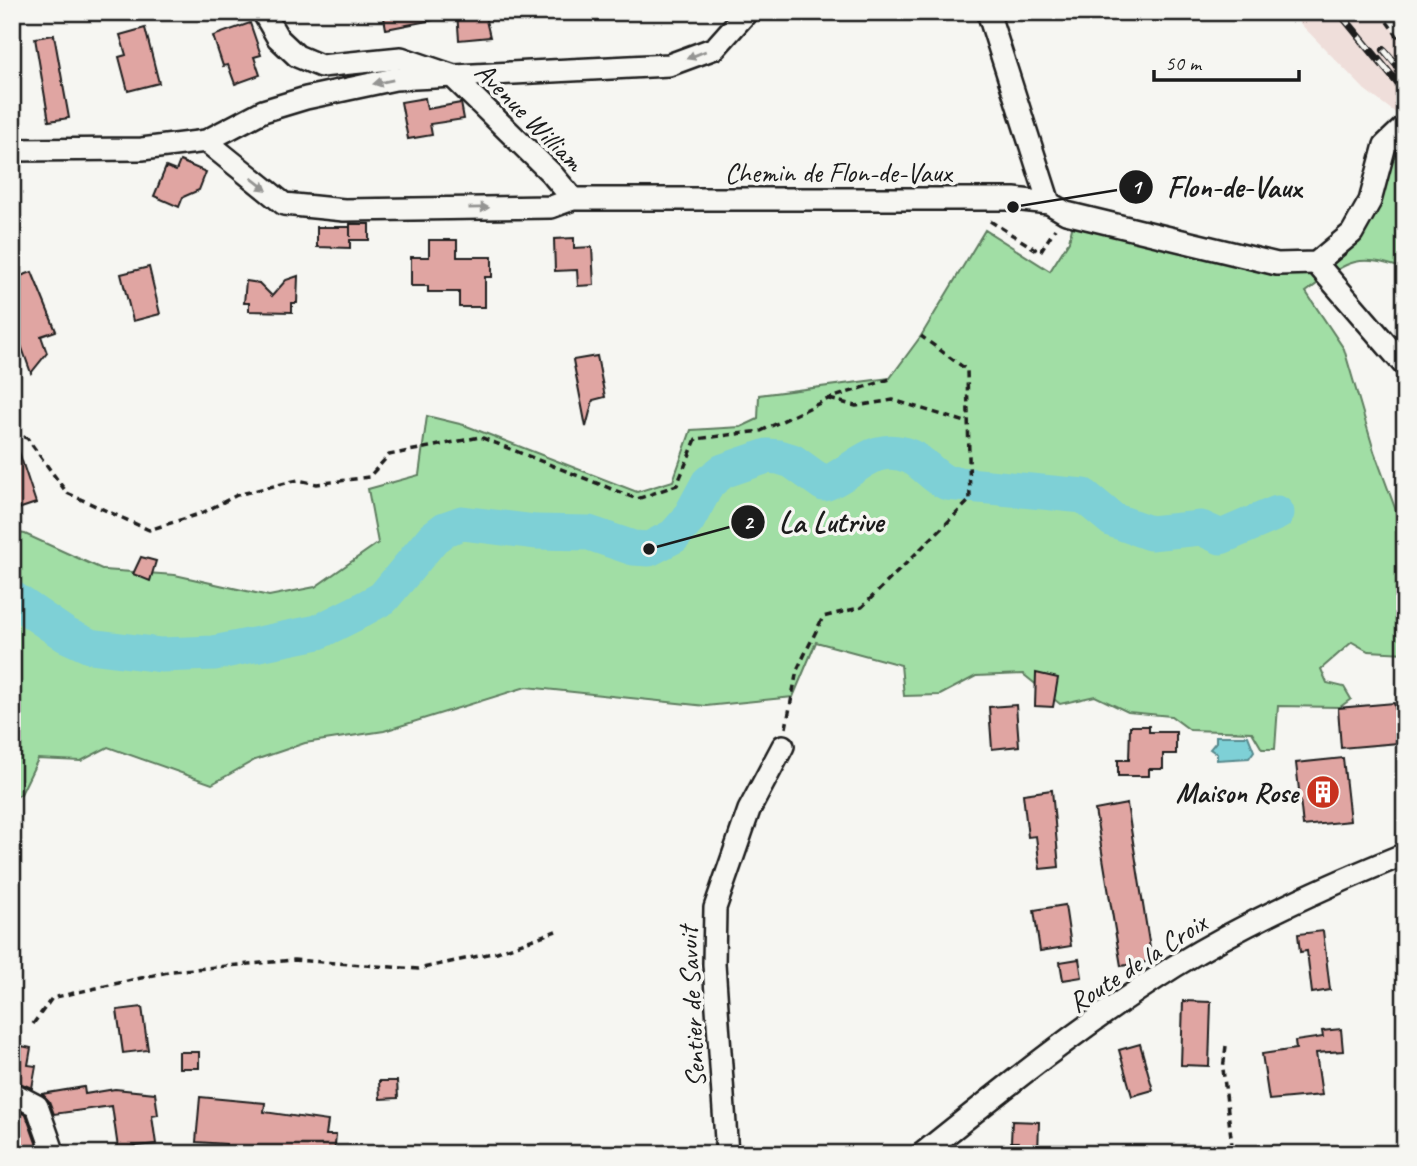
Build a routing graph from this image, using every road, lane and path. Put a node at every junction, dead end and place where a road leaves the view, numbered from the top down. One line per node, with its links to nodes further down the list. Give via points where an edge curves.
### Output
1 (263, 12): 6 (street, Avenue William, via 278,38 298,56 321,66 401,58)
2 (747, 12): 6 (street, one-way to 6, via 715,48 669,65)
3 (988, 12): 11 (street)
4 (1380, 12): 5 (path)
5 (1405, 47)
6 (451, 75): 8 (street, one-way to 8, via 395,79 306,98 263,111); 10 (street, Avenue William)
7 (1405, 126): 13 (street, via 1385,145 1370,201 1352,233)
8 (206, 141): 9 (street, via 142,149); 10 (street, Chemin de Flon-de-Vaux, one-way to 10, via 284,204 344,211 551,207)
9 (12, 150)
10 (573, 199): 11 (street, Chemin de Flon-de-Vaux, via 1014,199)
11 (1057, 208): 12 (path, via 1040,252); 13 (street, Chemin de Flon-de-Vaux, via 1277,264)
12 (990, 221)
13 (1316, 263): 15 (street)
14 (921, 335): 18 (path, via 967,370)
15 (1405, 366)
16 (890, 379): 17 (path)
17 (828, 399): 18 (path, via 856,406 893,400); 19 (path, via 761,431 696,439 677,485 637,499 480,437 389,455 369,477 317,484 299,480 237,495 202,513 149,530 67,493 27,438)
18 (970, 423): 20 (path, via 970,500 862,607 823,617 797,670)
19 (12, 433)
20 (783, 746): 27 (street, Sentier de Savuit, via 749,810 715,908 714,964)
21 (1405, 854): 28 (street, Route de la Croix, via 1315,891 1174,967 1096,1018)
22 (556, 931): 23 (path, via 497,952 418,969 294,960 172,971 52,998)
23 (33, 1024)
24 (1226, 1046): 29 (path, via 1223,1069)
25 (18, 1094): 26 (street, via 37,1107)
26 (54, 1154)
27 (727, 1154)
28 (922, 1154)
29 (1233, 1154)

